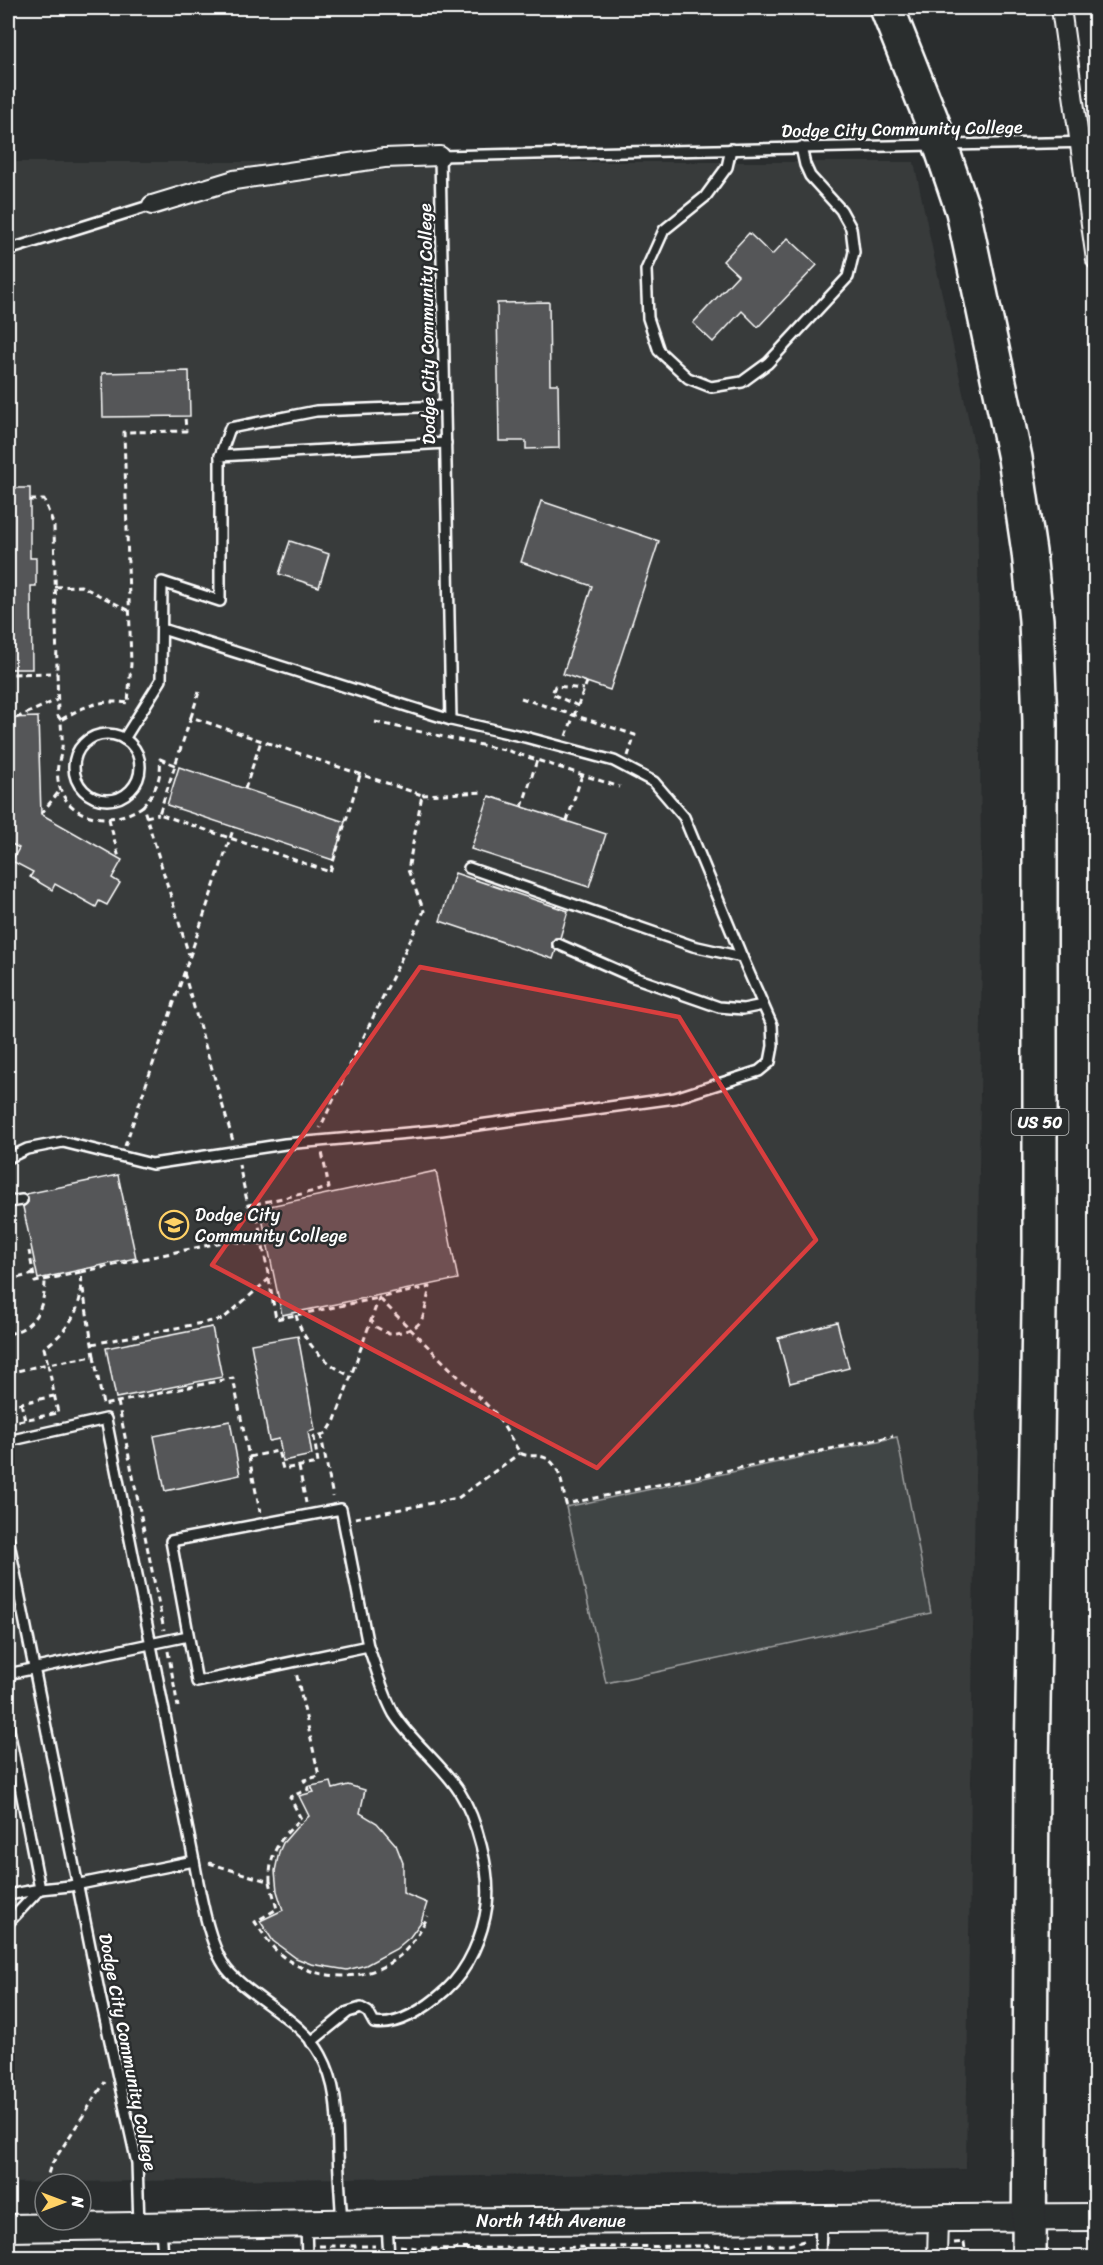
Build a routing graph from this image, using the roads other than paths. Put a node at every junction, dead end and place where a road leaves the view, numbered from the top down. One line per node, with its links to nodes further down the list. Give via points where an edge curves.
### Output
1 (887, 8): 4 (highway, US 50)
2 (1061, 8): 3 (street)
3 (1088, 142): 4 (lane, Dodge City Community College); 10 (street, via 1085,183)
4 (940, 145): 5 (lane, Dodge City Community College); 39 (highway, US 50, via 963,211 1015,458 1036,620 1040,722 1040,1242)
5 (801, 147): 6 (lane, Dodge City Community College); 6 (lane, via 810,176 841,210 851,228 854,252 848,277 768,363 742,382 711,387 688,378 659,351 648,318 646,270 664,230 705,197 727,167)
6 (731, 149): 7 (lane, Dodge City Community College)
7 (440, 156): 8 (street, via 384,158 234,180); 11 (lane, Dodge City Community College)
8 (153, 205): 9 (lane)
9 (8, 250)
10 (1095, 260)
11 (445, 406): 12 (lane, Dodge City Community College); 13 (lane, via 316,411 230,428)
12 (446, 443): 13 (lane); 15 (lane, Dodge City Community College)
13 (220, 456): 14 (lane, via 220,601 162,582)
14 (162, 629): 15 (lane); 16 (lane, via 161,680)
15 (451, 720): 19 (lane, via 614,761 654,782 684,817)
16 (124, 739): 16 (lane, via 103,735 82,745 76,754 74,775 86,793 105,801 133,788 140,768 138,757)
17 (469, 868): 19 (lane, via 693,946)
18 (558, 944): 20 (lane, via 633,977 719,1007 743,1009)
19 (742, 957): 20 (lane)
20 (763, 1005): 21 (lane, via 772,1025 770,1062 759,1071 675,1098 152,1164 63,1142 27,1149)
21 (8, 1158)
22 (21, 1200): 23 (lane)
23 (8, 1202)
24 (8, 1440): 27 (lane, via 106,1419)
25 (8, 1538): 29 (lane, Dodge City Community College)
26 (188, 1636): 27 (lane); 28 (lane, via 197,1682); 28 (lane, via 171,1542 341,1509)
27 (151, 1644): 29 (lane); 32 (lane)
28 (368, 1646): 37 (lane, via 396,1717 460,1792 481,1849 487,1905 470,1960 456,1981 438,1997 386,2025 374,2023 361,2008 348,2012)
29 (33, 1668): 30 (lane); 33 (lane, Dodge City Community College)
30 (8, 1674)
31 (8, 1725): 34 (lane)
32 (194, 1861): 33 (lane); 37 (lane, via 216,1947 228,1972 300,2029)
33 (77, 1885): 34 (lane); 41 (lane, Dodge City Community College)
34 (40, 1889): 35 (lane); 36 (lane)
35 (8, 1895)
36 (8, 1923)
37 (310, 2042): 40 (lane, via 324,2060 336,2096)
38 (1095, 2217): 39 (main road, North 14th Avenue)
39 (1030, 2218): 46 (main road, North 14th Avenue); 51 (highway, US 50)
40 (342, 2223): 44 (main road, North 14th Avenue); 45 (main road, North 14th Avenue)
41 (150, 2226): 42 (main road, North 14th Avenue); 45 (main road, North 14th Avenue); 47 (lane, Dodge City Community College)
42 (8, 2228)
43 (821, 2230): 44 (main road, North 14th Avenue); 46 (main road, North 14th Avenue); 50 (lane)
44 (387, 2234): 49 (lane)
45 (306, 2235): 48 (lane)
46 (937, 2240)
47 (163, 2258)
48 (307, 2258)
49 (388, 2258)
50 (820, 2258)
51 (1029, 2258)

